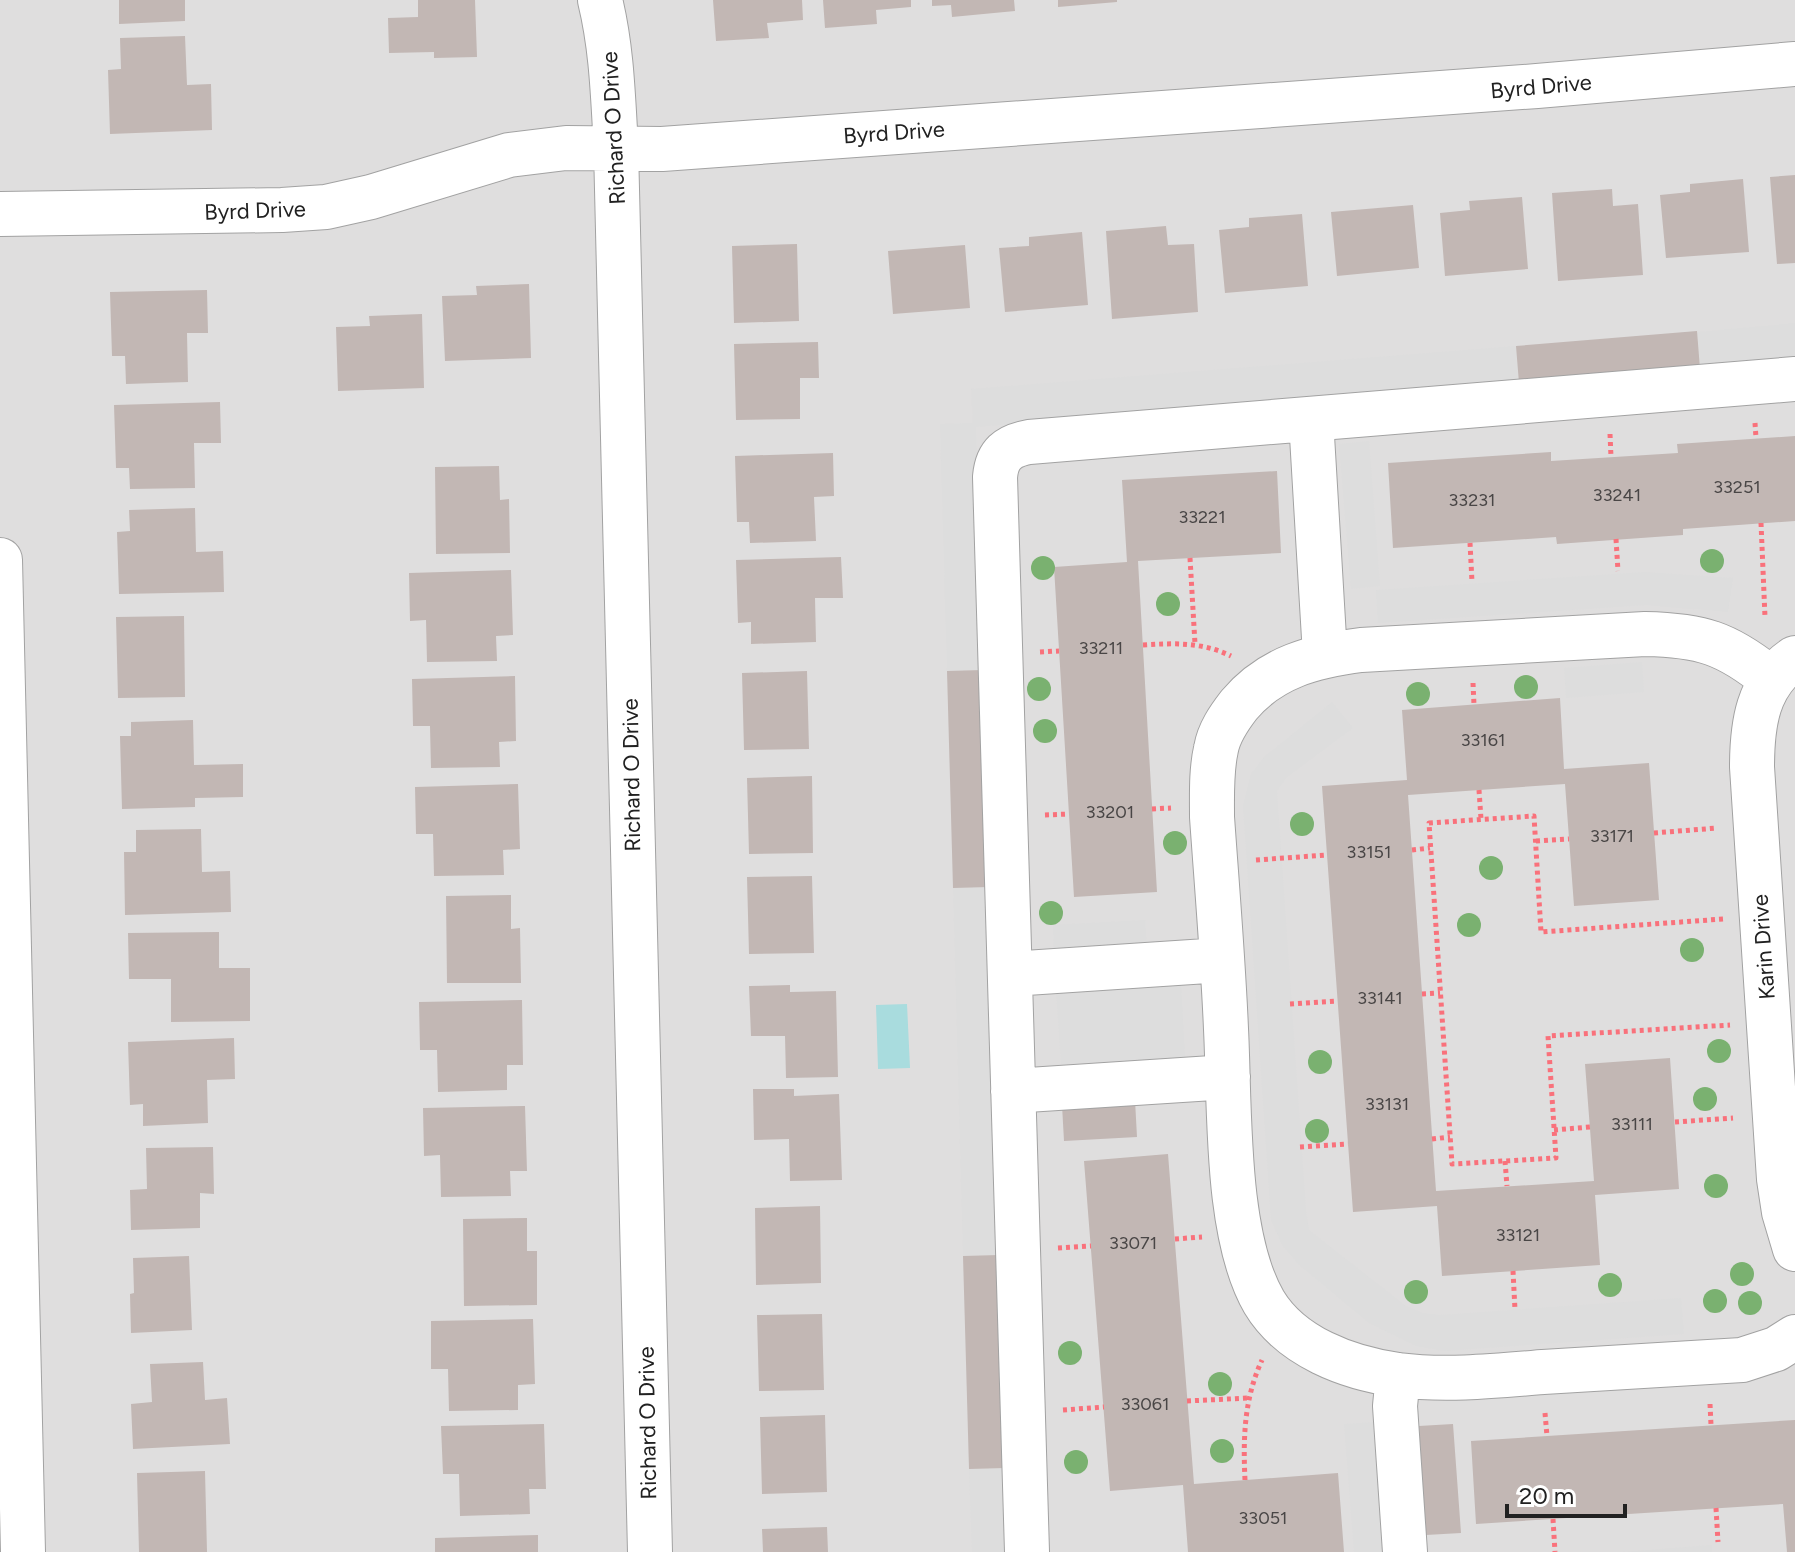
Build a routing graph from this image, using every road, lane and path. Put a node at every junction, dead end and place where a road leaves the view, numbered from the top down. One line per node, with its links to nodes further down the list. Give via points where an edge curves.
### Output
1 (600, 0): 3 (street, Richard O Drive)
2 (1795, 64): 3 (street, Byrd Drive, via 694,147)
3 (616, 148): 4 (street, Byrd Drive, via 509,155 326,207); 75 (street, Richard O Drive)
4 (0, 214)
5 (1795, 379): 6 (street)
6 (1311, 419): 17 (street); 34 (street, via 1029,442 1014,445 996,465)
7 (1761, 523): 14 (path)
8 (1616, 539): 12 (path)
9 (1470, 543): 13 (path)
10 (1190, 558): 15 (path)
11 (0, 560): 74 (street)
12 (1618, 571)
13 (1472, 582)
14 (1765, 617)
15 (1195, 644): 16 (path); 18 (path)
16 (1143, 645)
17 (1325, 655): 19 (street, via 1684,635 1720,645 1750,662); 33 (street, via 1276,673 1248,694 1227,719 1216,746 1212,817)
18 (1238, 661)
19 (1783, 668): 56 (street, Karin Drive, via 1754,722 1752,767 1779,1179)
20 (1472, 674): 21 (path)
21 (1474, 705)
22 (1479, 790): 23 (path)
23 (1481, 819): 27 (path, via 1534,816); 28 (path, via 1429,823)
24 (1718, 828): 25 (path)
25 (1654, 833)
26 (1569, 839): 27 (path)
27 (1536, 841): 32 (path, via 1541,932)
28 (1430, 848): 29 (path); 35 (path)
29 (1412, 850)
30 (1327, 855): 31 (path)
31 (1243, 861)
32 (1724, 919)
33 (1222, 960): 34 (street); 40 (street)
34 (1010, 974): 41 (street)
35 (1440, 993): 36 (path); 46 (path)
36 (1422, 994)
37 (1337, 1001): 38 (path)
38 (1290, 1004)
39 (1734, 1025): 45 (path, via 1548,1036)
40 (1228, 1077): 41 (street); 61 (street, via 1240,1235 1265,1304 1286,1330 1312,1348)
41 (1013, 1091): 76 (street)
42 (1739, 1118): 43 (path)
43 (1675, 1122)
44 (1590, 1127): 45 (path)
45 (1554, 1130): 50 (path, via 1556,1158)
46 (1450, 1137): 47 (path); 50 (path, via 1452,1164)
47 (1432, 1139)
48 (1348, 1144): 49 (path)
49 (1300, 1147)
50 (1505, 1161): 51 (path)
51 (1507, 1186)
52 (1215, 1236): 53 (path)
53 (1175, 1239)
54 (1091, 1246): 55 (path)
55 (1054, 1248)
56 (1795, 1249)
57 (1513, 1271): 58 (path)
58 (1515, 1310)
59 (1795, 1337): 61 (street, via 1742,1360 1450,1378)
60 (1266, 1354): 63 (path)
61 (1398, 1375): 77 (street, via 1395,1406)
62 (1710, 1391): 68 (path)
63 (1249, 1398): 64 (path); 70 (path)
64 (1187, 1401)
65 (1544, 1404): 69 (path)
66 (1104, 1407): 67 (path)
67 (1061, 1410)
68 (1711, 1425)
69 (1547, 1436)
70 (1245, 1480)
71 (1716, 1508): 73 (path)
72 (1553, 1519): 78 (path)
73 (1718, 1542)
74 (23, 1552)
75 (650, 1552)
76 (1027, 1552)
77 (1405, 1552)
78 (1555, 1552)

